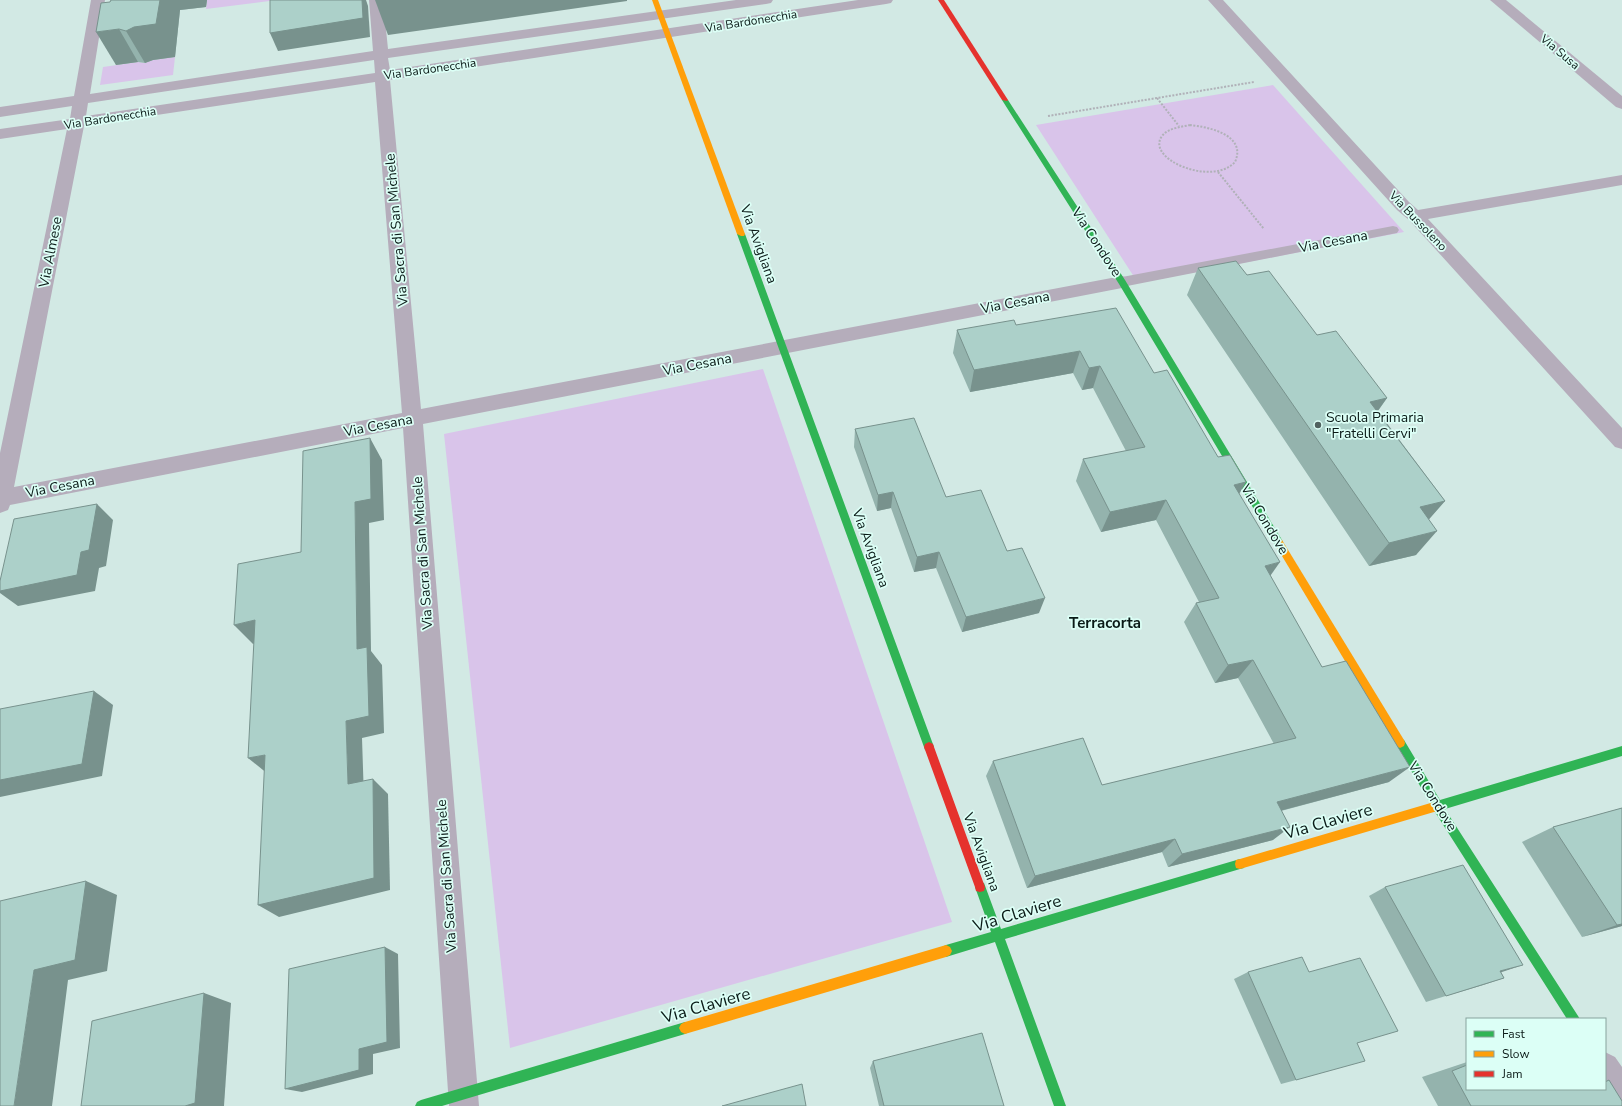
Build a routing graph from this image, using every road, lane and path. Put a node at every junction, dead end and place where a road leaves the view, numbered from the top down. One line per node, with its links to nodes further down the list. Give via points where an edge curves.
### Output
1 (98, 0): 16 (street, Via Almese)
2 (376, 0): 13 (street, Via Sacra di San Michele)
3 (655, 0): 11 (street, Via Avigliana)
4 (766, 0): 11 (street, Via Bardonecchia)
5 (846, 0): 10 (street, Via Bardonecchia)
6 (886, 0): 10 (street, Via Bardonecchia)
7 (941, 0): 28 (street, Via Condove)
8 (1215, 0): 25 (street, Via Bussoleno, via 1403,206)
9 (1497, 0): 17 (street, Via Susa)
10 (860, 4): 12 (street, Via Bardonecchia)
11 (660, 15): 12 (street, Via Avigliana); 13 (street, Via Bardonecchia)
12 (667, 34): 13 (street, Via Bardonecchia); 29 (street, Via Avigliana)
13 (381, 65): 16 (street, Via Bardonecchia); 20 (street, Via Bardonecchia); 30 (street, Via Sacra di San Michele)
14 (1261, 81): 15 (path)
15 (1157, 98): 19 (path); 21 (path)
16 (81, 101): 18 (street, Via Bardonecchia); 20 (street, Via Almese)
17 (1622, 104)
18 (0, 112)
19 (1044, 117)
20 (76, 123): 22 (street, Via Bardonecchia); 32 (street, Via Almese)
21 (1179, 126): 23 (path, via 1163,134 1160,148 1164,156 1188,170); 23 (path, via 1215,129 1233,141 1238,148 1236,163)
22 (0, 134)
23 (1218, 172): 27 (path)
24 (1622, 180): 25 (street)
25 (1415, 216): 31 (street, Via Bussoleno)
26 (1393, 230): 28 (lane, Via Cesana)
27 (1267, 233)
28 (1122, 282): 29 (street, Via Cesana); 34 (street, Via Condove)
29 (782, 348): 30 (street, Via Cesana); 35 (street, Via Avigliana)
30 (412, 418): 32 (street, Via Cesana); 39 (street, Via Sacra di San Michele)
31 (1622, 441)
32 (0, 500)
33 (1622, 751): 34 (street, Via Claviere)
34 (1438, 805): 35 (street, Via Claviere); 36 (street, Via Condove)
35 (998, 935): 39 (street, Via Claviere); 41 (street, Via Avigliana)
36 (1573, 1018)
37 (1606, 1069): 38 (street)
38 (1622, 1094)
39 (463, 1100): 40 (street, Via Claviere)
40 (421, 1106)
41 (1060, 1106)

